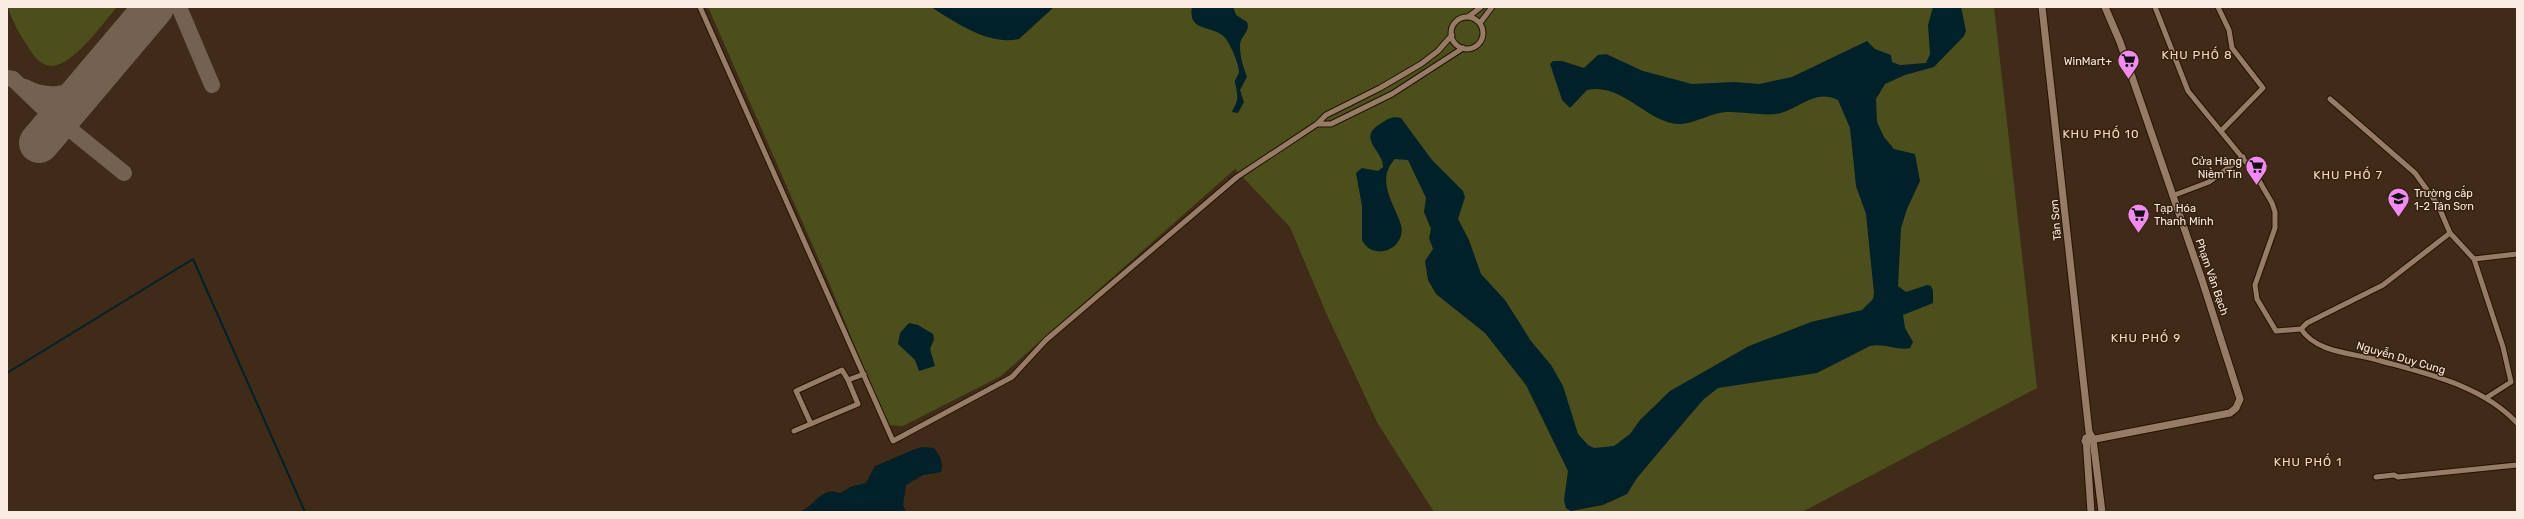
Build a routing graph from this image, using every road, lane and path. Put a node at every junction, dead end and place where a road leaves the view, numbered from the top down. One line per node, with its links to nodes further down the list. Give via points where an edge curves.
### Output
1 (700, 7): 23 (street)
2 (1481, 7): 8 (street)
3 (1492, 7): 9 (street)
4 (2042, 7): 29 (street, Tân Sơn, via 2067,212)
5 (2105, 7): 18 (street, Phạm Văn Bạch)
6 (2155, 7): 16 (street, via 2188,91)
7 (2218, 7): 16 (street, via 2228,30 2232,48 2263,88)
8 (1468, 17): 9 (street); 10 (street, via 1456,22)
9 (1480, 23): 11 (street, via 1483,34 1481,40 1472,48)
10 (1452, 35): 11 (street, via 1456,43); 12 (street, via 1438,51)
11 (1463, 48): 14 (street, via 1453,52 1420,78)
12 (1375, 91): 14 (street); 15 (street, via 1332,112)
13 (2330, 99): 19 (street, via 2415,173 2438,205)
14 (1380, 100): 15 (street, via 1331,124)
15 (1317, 124): 23 (street, via 1237,177 1046,340 1012,377 893,441)
16 (2221, 131): 17 (street)
17 (2243, 157): 18 (street, via 2209,182); 22 (street, via 2275,212 2275,228 2255,285 2257,299 2276,331)
18 (2172, 196): 30 (street, Phạm Văn Bạch, via 2239,393 2239,402 2230,413)
19 (2450, 233): 21 (street); 22 (street, via 2383,285 2306,323)
20 (2517, 254): 21 (street)
21 (2474, 259): 25 (street, via 2503,347 2511,382)
22 (2300, 329): 25 (street, Nguyễn Duy Cung, via 2309,340 2328,348 2442,379)
23 (864, 374): 24 (street)
24 (848, 380): 27 (street, via 858,404); 27 (street, via 842,370 796,391)
25 (2486, 398): 26 (street, Nguyễn Duy Cung)
26 (2517, 422)
27 (811, 424): 28 (street)
28 (794, 431)
29 (2089, 432): 30 (street, Tân Sơn); 31 (street, Tân Sơn)
30 (2093, 439): 31 (street, Phạm Văn Bạch); 35 (street, Tân Sơn)
31 (2085, 441): 34 (street, Tân Sơn)
32 (2517, 465): 33 (street, via 2398,477)
33 (2376, 476)
34 (2091, 512)
35 (2102, 512)

